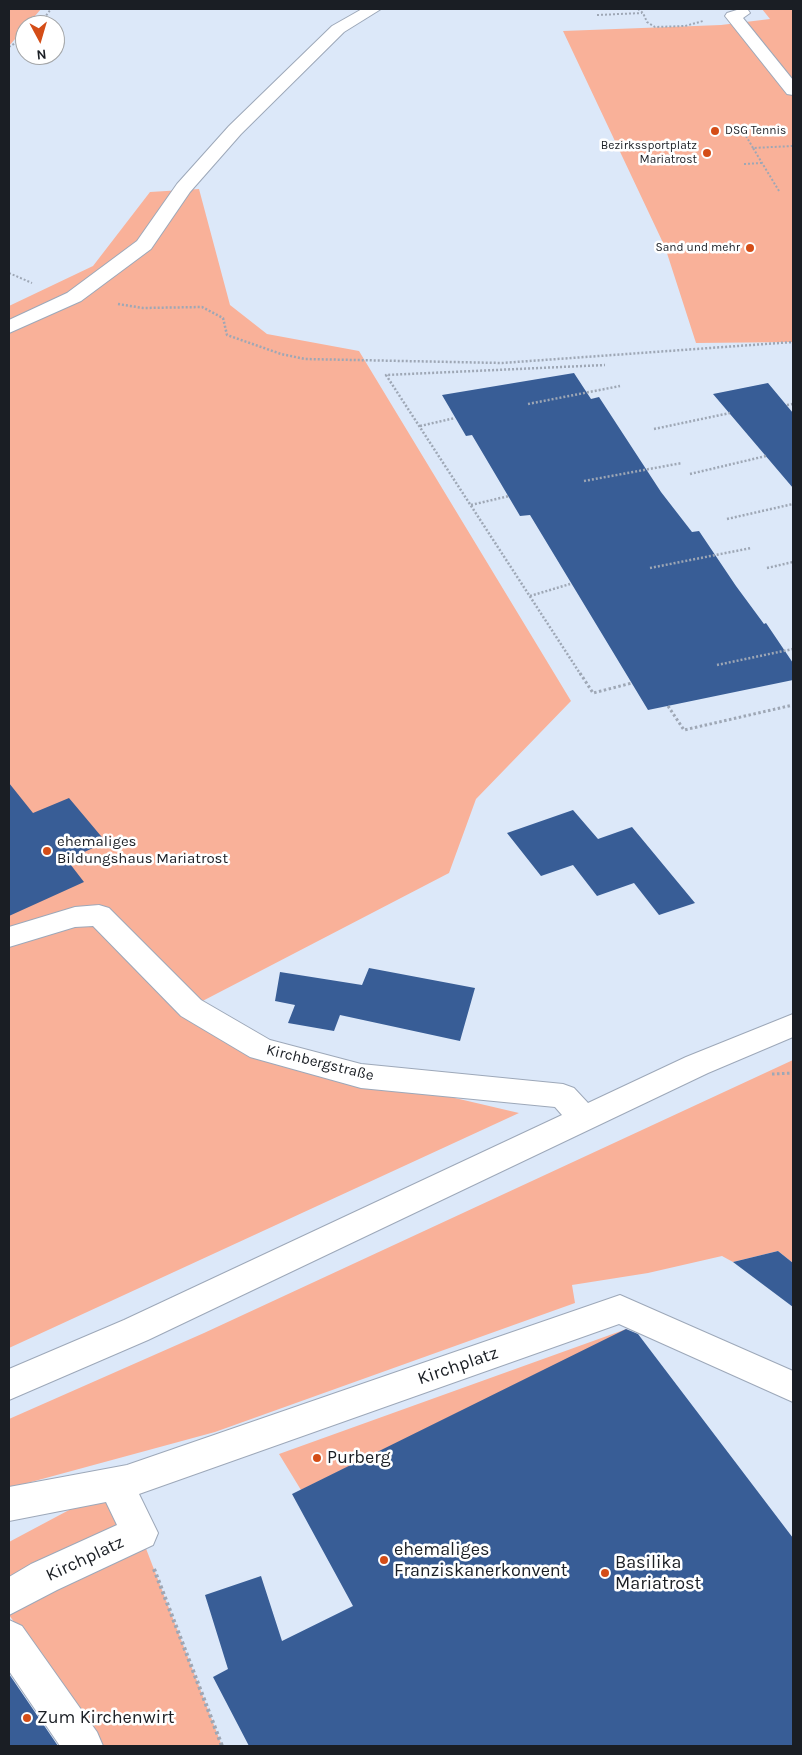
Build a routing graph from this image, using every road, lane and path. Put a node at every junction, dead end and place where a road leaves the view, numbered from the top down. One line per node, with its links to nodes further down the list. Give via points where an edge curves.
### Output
1 (373, 9): 14 (street, via 338,29 235,130 183,188 144,245)
2 (638, 9): 3 (path)
3 (643, 13): 5 (path); 6 (path, via 647,22 655,27 685,26)
4 (742, 13): 7 (street, via 732,16)
5 (597, 15)
6 (708, 19)
7 (793, 90)
8 (742, 129): 10 (path)
9 (793, 146): 10 (path)
10 (753, 148): 11 (path)
11 (762, 163): 12 (path); 13 (path)
12 (744, 164)
13 (779, 191)
14 (74, 297): 15 (street); 16 (path, via 143,308 202,307 223,318 227,336 305,359 502,364)
15 (9, 327)
16 (793, 342)
17 (605, 365): 24 (path, via 386,375)
18 (620, 386): 19 (path)
19 (528, 404)
20 (793, 404): 21 (path)
21 (787, 405)
22 (730, 413): 25 (path)
23 (455, 418): 24 (path)
24 (420, 426): 32 (path)
25 (654, 429)
26 (766, 456): 28 (path)
27 (682, 463): 29 (path)
28 (690, 474)
29 (584, 481)
30 (509, 496): 32 (path)
31 (793, 504): 33 (path)
32 (471, 505): 39 (path)
33 (727, 519)
34 (751, 548): 36 (path)
35 (793, 562): 37 (path)
36 (650, 568)
37 (767, 568)
38 (570, 584): 39 (path)
39 (530, 596): 42 (path, via 594,693)
40 (793, 649): 41 (path)
41 (716, 665)
42 (632, 683)
43 (793, 705): 44 (path, via 684,730)
44 (668, 706)
45 (9, 937): 47 (street, Kirchbergstraße, via 75,917 99,915 190,1008 261,1049 361,1076 563,1096)
46 (793, 1025): 47 (street)
47 (583, 1118): 48 (street, via 136,1330)
48 (9, 1385)
49 (793, 1386): 50 (street, Kirchplatz, via 620,1309)
50 (116, 1485): 51 (street, Kirchplatz); 52 (street, Kirchplatz)
51 (9, 1504)
52 (140, 1533): 53 (street, Kirchplatz); 56 (path)
53 (9, 1596)
54 (9, 1639): 55 (street)
55 (83, 1746)
56 (222, 1746)

